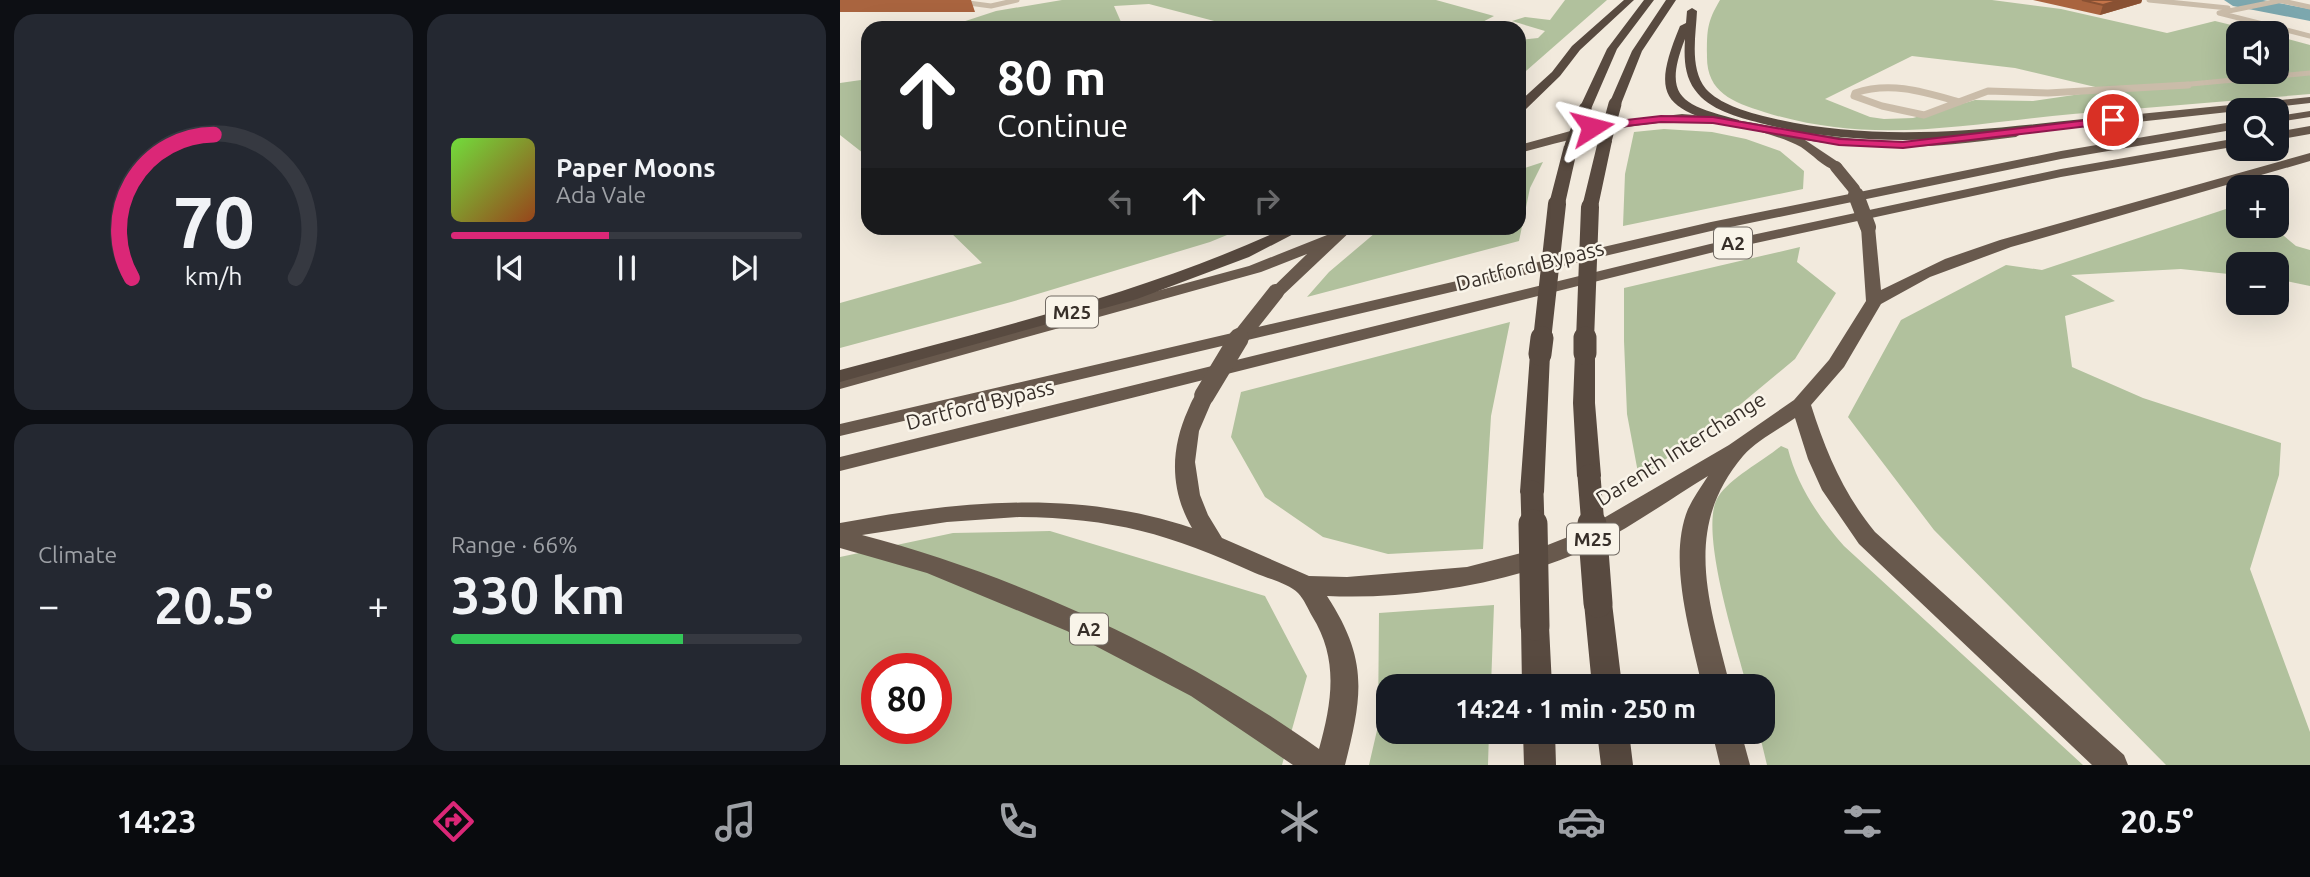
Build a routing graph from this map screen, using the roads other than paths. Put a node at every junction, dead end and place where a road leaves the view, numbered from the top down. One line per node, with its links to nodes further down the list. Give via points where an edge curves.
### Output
1 (946, 0): 8 (lane, via 966,4)
2 (1028, 0): 8 (lane)
3 (1629, 0): 13 (highway)
4 (1649, 0): 44 (highway, bridge, via 1612,49 1571,146 1557,204 1540,354 1532,492)
5 (1671, 0): 45 (highway, M25, bridge, via 1637,51 1615,104 1591,206 1584,403)
6 (2149, 0): 11 (lane)
7 (2281, 0): 10 (lane); 11 (lane)
8 (1014, 1)
9 (1694, 6): 20 (highway, via 1691,71 1701,90 1734,110 1787,127 1897,137); 22 (highway, via 1677,49 1669,90 1690,108)
10 (2310, 7)
11 (2237, 9): 12 (lane, via 2219,13)
12 (2310, 36)
13 (1576, 48): 15 (highway); 17 (highway)
14 (2310, 73): 18 (lane, via 2141,89 1987,91)
15 (1526, 87)
16 (2310, 100): 20 (highway)
17 (1526, 102)
18 (1959, 102): 18 (lane, via 1935,113 1913,114 1854,96 1868,87 1893,85)
19 (2310, 114): 21 (highway)
20 (2140, 117): 24 (highway, via 1912,145 1839,142)
21 (2289, 117)
22 (1734, 122): 24 (highway); 28 (highway, via 1627,121)
23 (2226, 127): 37 (highway, Dartford Bypass / A2, via 1979,170 1626,243)
24 (1763, 129): 33 (highway, bridge, via 1808,146 1836,167 1854,189 1868,227)
25 (2310, 130): 26 (highway)
26 (2289, 134)
27 (2226, 144): 39 (highway, Dartford Bypass / A2, via 2040,177 1726,244)
28 (1526, 147)
29 (2310, 157): 33 (highway, via 1958,260 1923,273)
30 (1282, 235): 34 (highway, M25, via 1135,293)
31 (1334, 235): 35 (highway, via 1242,273)
32 (1337, 235): 42 (highway, bridge, via 1247,326 1204,396 1189,431 1184,462 1189,495)
33 (1874, 301): 36 (highway, Darenth Interchange, via 1837,363)
34 (840, 376)
35 (840, 383)
36 (1801, 404): 38 (highway, Darenth Interchange); 55 (highway, via 1814,454 1860,531)
37 (840, 430)
38 (1736, 450): 43 (highway, Darenth Interchange, via 1586,539 1545,556 1431,581); 46 (highway, via 1700,509 1692,561)
39 (840, 464)
40 (840, 531): 42 (highway, Darenth Interchange, via 967,510 1056,509 1130,518)
41 (840, 538): 50 (highway, A2, via 939,568 1086,627 1191,684)
42 (1214, 544): 43 (highway, Darenth Interchange)
43 (1306, 585): 51 (highway, via 1340,644 1344,670 1343,705)
44 (1537, 674)
45 (1606, 674)
46 (1714, 674)
47 (1539, 744): 52 (highway)
48 (1614, 744): 53 (highway)
49 (1730, 744): 54 (highway)
50 (1317, 765)
51 (1330, 765)
52 (1540, 765)
53 (1617, 765)
54 (1735, 765)
55 (2113, 765)

